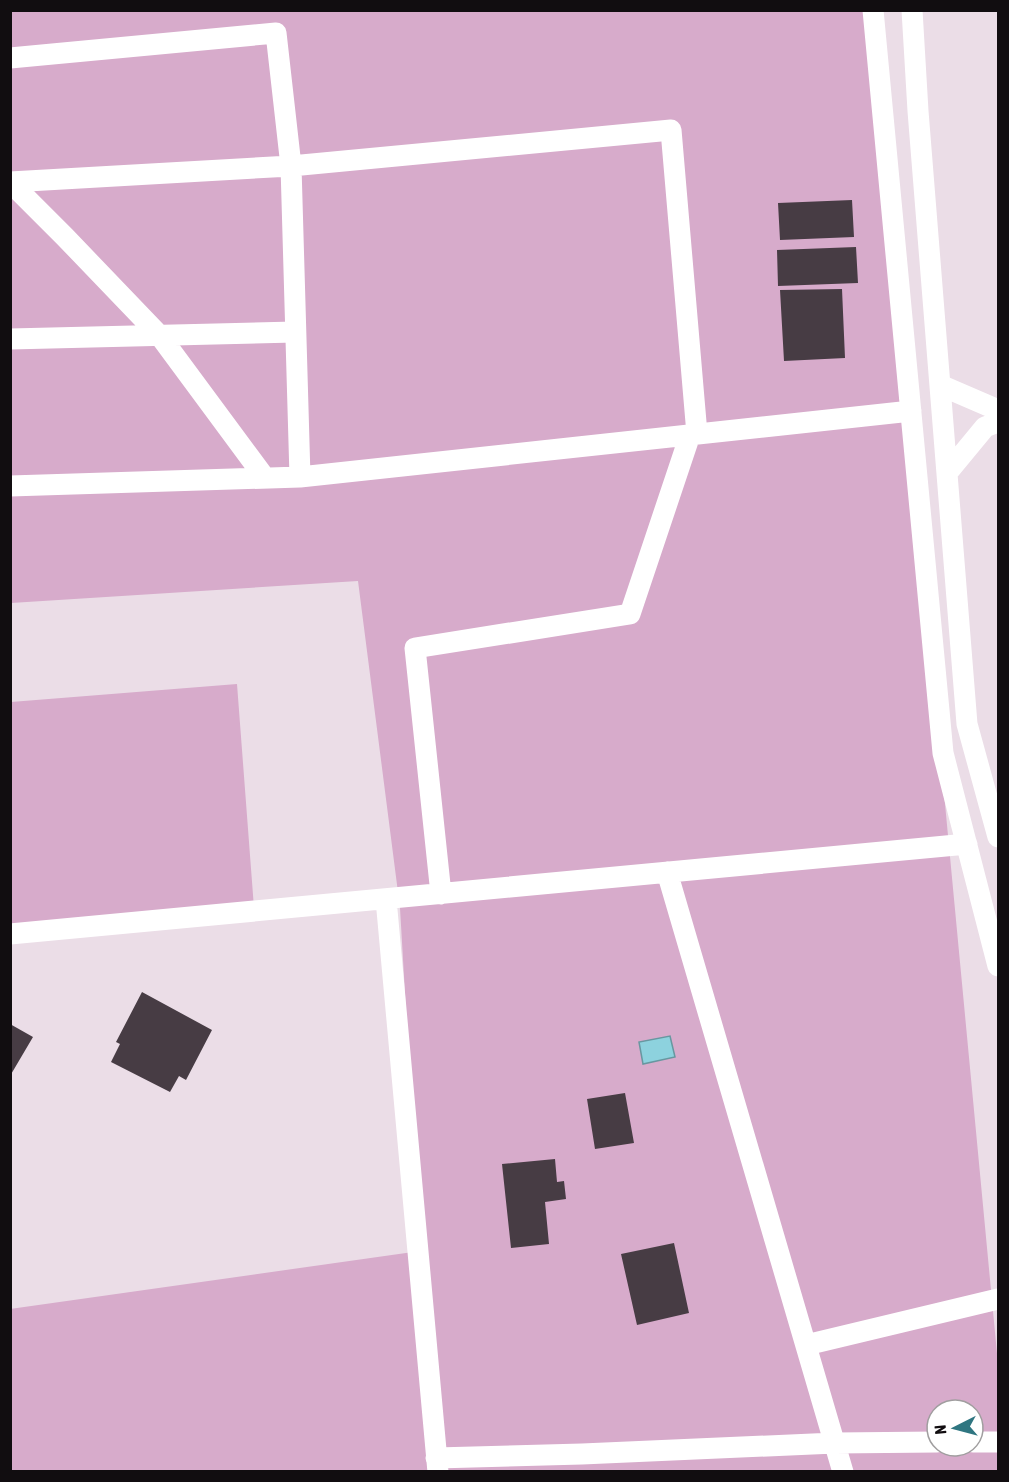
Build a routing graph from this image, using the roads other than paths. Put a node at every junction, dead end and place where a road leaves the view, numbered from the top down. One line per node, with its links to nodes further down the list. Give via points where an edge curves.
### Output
1 (873, 10): 11 (street)
2 (912, 10): 9 (street)
3 (10, 57): 4 (street, via 276,33)
4 (291, 166): 5 (street); 6 (street); 13 (street, via 671,130)
5 (10, 182): 7 (street)
6 (296, 332): 7 (street); 15 (street)
7 (160, 336): 8 (street); 16 (street)
8 (10, 339)
9 (940, 385): 10 (street); 14 (street)
10 (999, 410)
11 (911, 411): 13 (street); 19 (street, via 943,753)
12 (999, 422): 14 (street, via 985,427)
13 (693, 435): 15 (street); 21 (street, via 630,614 416,648)
14 (947, 473): 18 (street, via 967,724)
15 (300, 477): 16 (street)
16 (266, 478): 17 (street)
17 (10, 486)
18 (998, 831)
19 (968, 844): 20 (street); 24 (street)
20 (667, 872): 21 (street); 26 (street)
21 (441, 894): 22 (street)
22 (386, 899): 23 (street); 30 (street)
23 (10, 934)
24 (999, 966)
25 (999, 1299): 26 (street)
26 (806, 1345): 28 (street)
27 (925, 1442): 28 (street)
28 (835, 1443): 29 (street); 31 (street)
29 (583, 1463): 30 (street)
30 (437, 1465)
31 (843, 1472)

